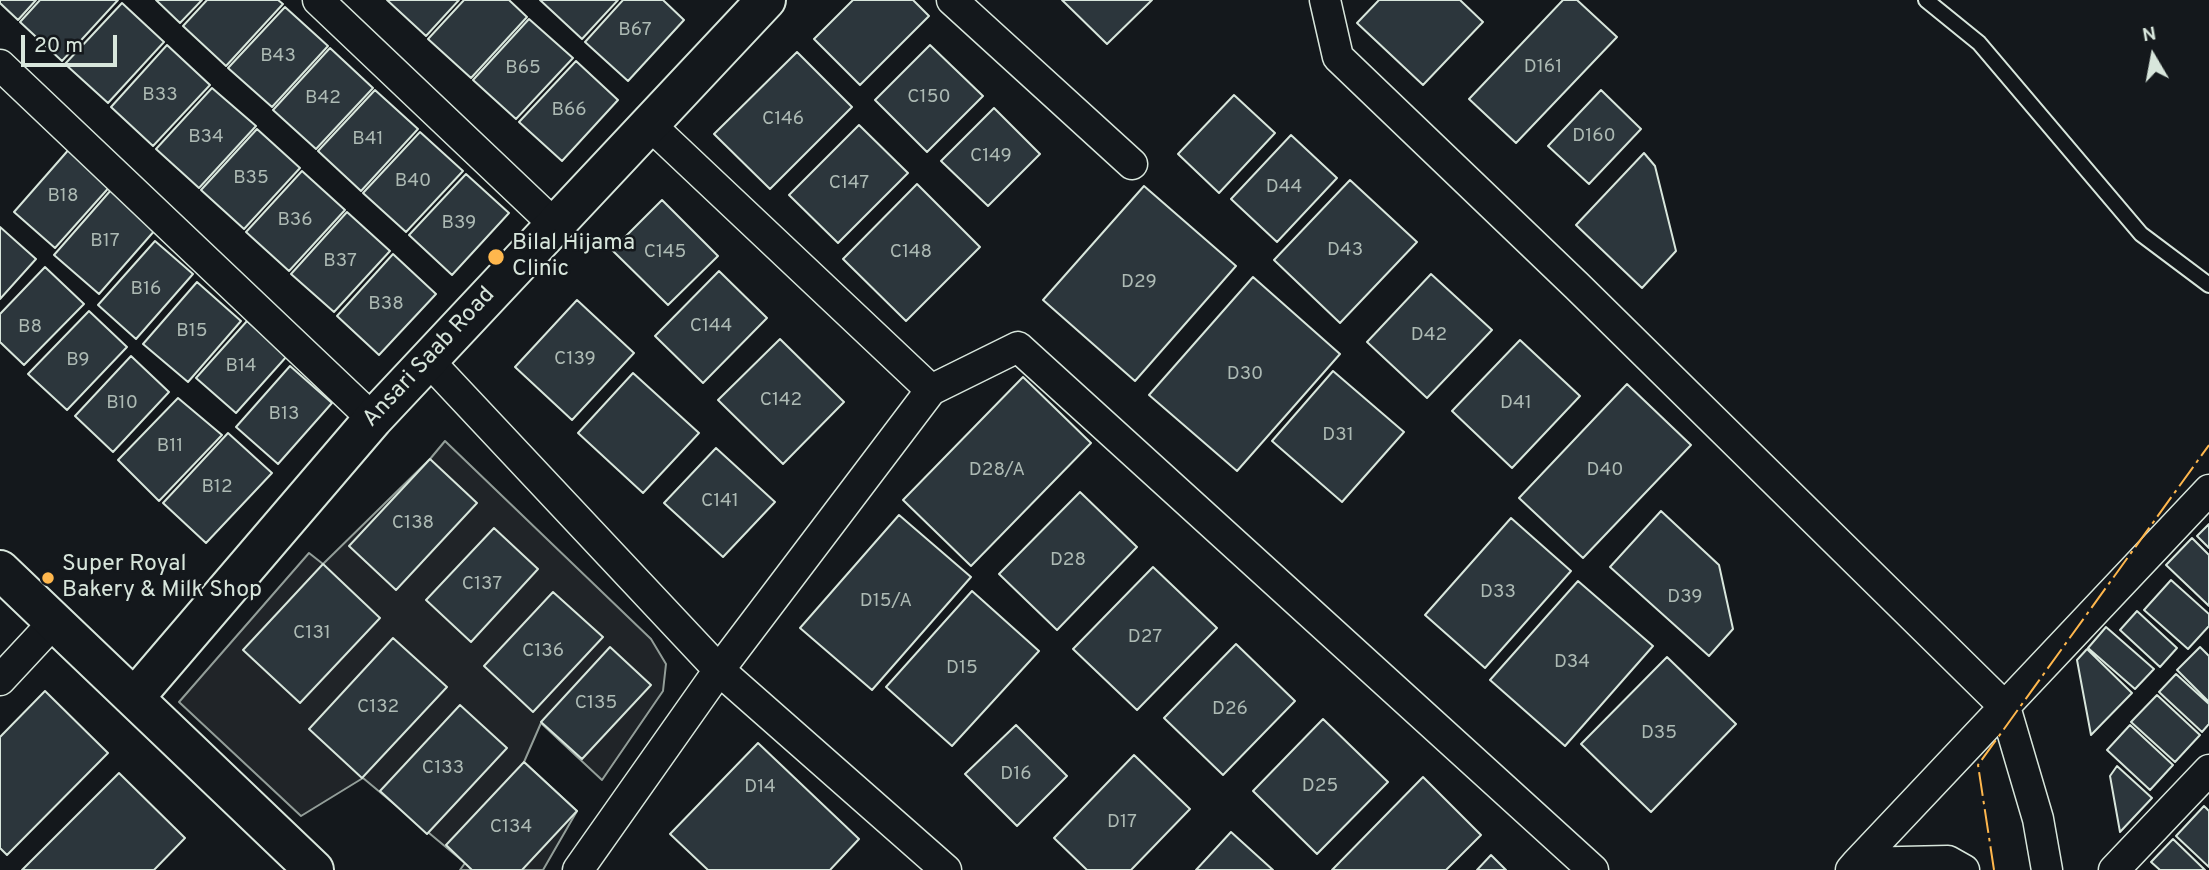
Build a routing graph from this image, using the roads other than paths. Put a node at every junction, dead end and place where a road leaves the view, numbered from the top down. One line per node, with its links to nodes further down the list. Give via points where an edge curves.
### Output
1 (318, 0): 9 (street)
2 (952, 0): 8 (street)
3 (1926, 0): 10 (lane, via 1979,43 2141,234)
4 (759, 3): 7 (street, Ansari Saab Road)
5 (1328, 3): 20 (street, via 1338,57)
6 (0, 65): 13 (street)
7 (649, 124): 9 (street, Ansari Saab Road); 12 (street)
8 (1132, 164)
9 (555, 225): 11 (street, Ansari Saab Road)
10 (2209, 285)
11 (428, 360): 13 (street, Ansari Saab Road); 17 (street)
12 (932, 390): 17 (street); 26 (street, via 1017,347)
13 (373, 419): 19 (street, Ansari Saab Road)
14 (2209, 490): 20 (street)
15 (0, 570): 16 (street)
16 (54, 622): 18 (street); 19 (street)
17 (719, 670): 24 (street); 25 (street)
18 (0, 680)
19 (135, 697): 23 (street)
20 (2005, 707): 22 (street); 28 (street, via 2038,820)
21 (2209, 770): 29 (street)
22 (1854, 867): 27 (street, via 1948,860)
23 (314, 870)
24 (578, 870)
25 (946, 870)
26 (1592, 870)
27 (1964, 870)
28 (2047, 870)
29 (2114, 870)

